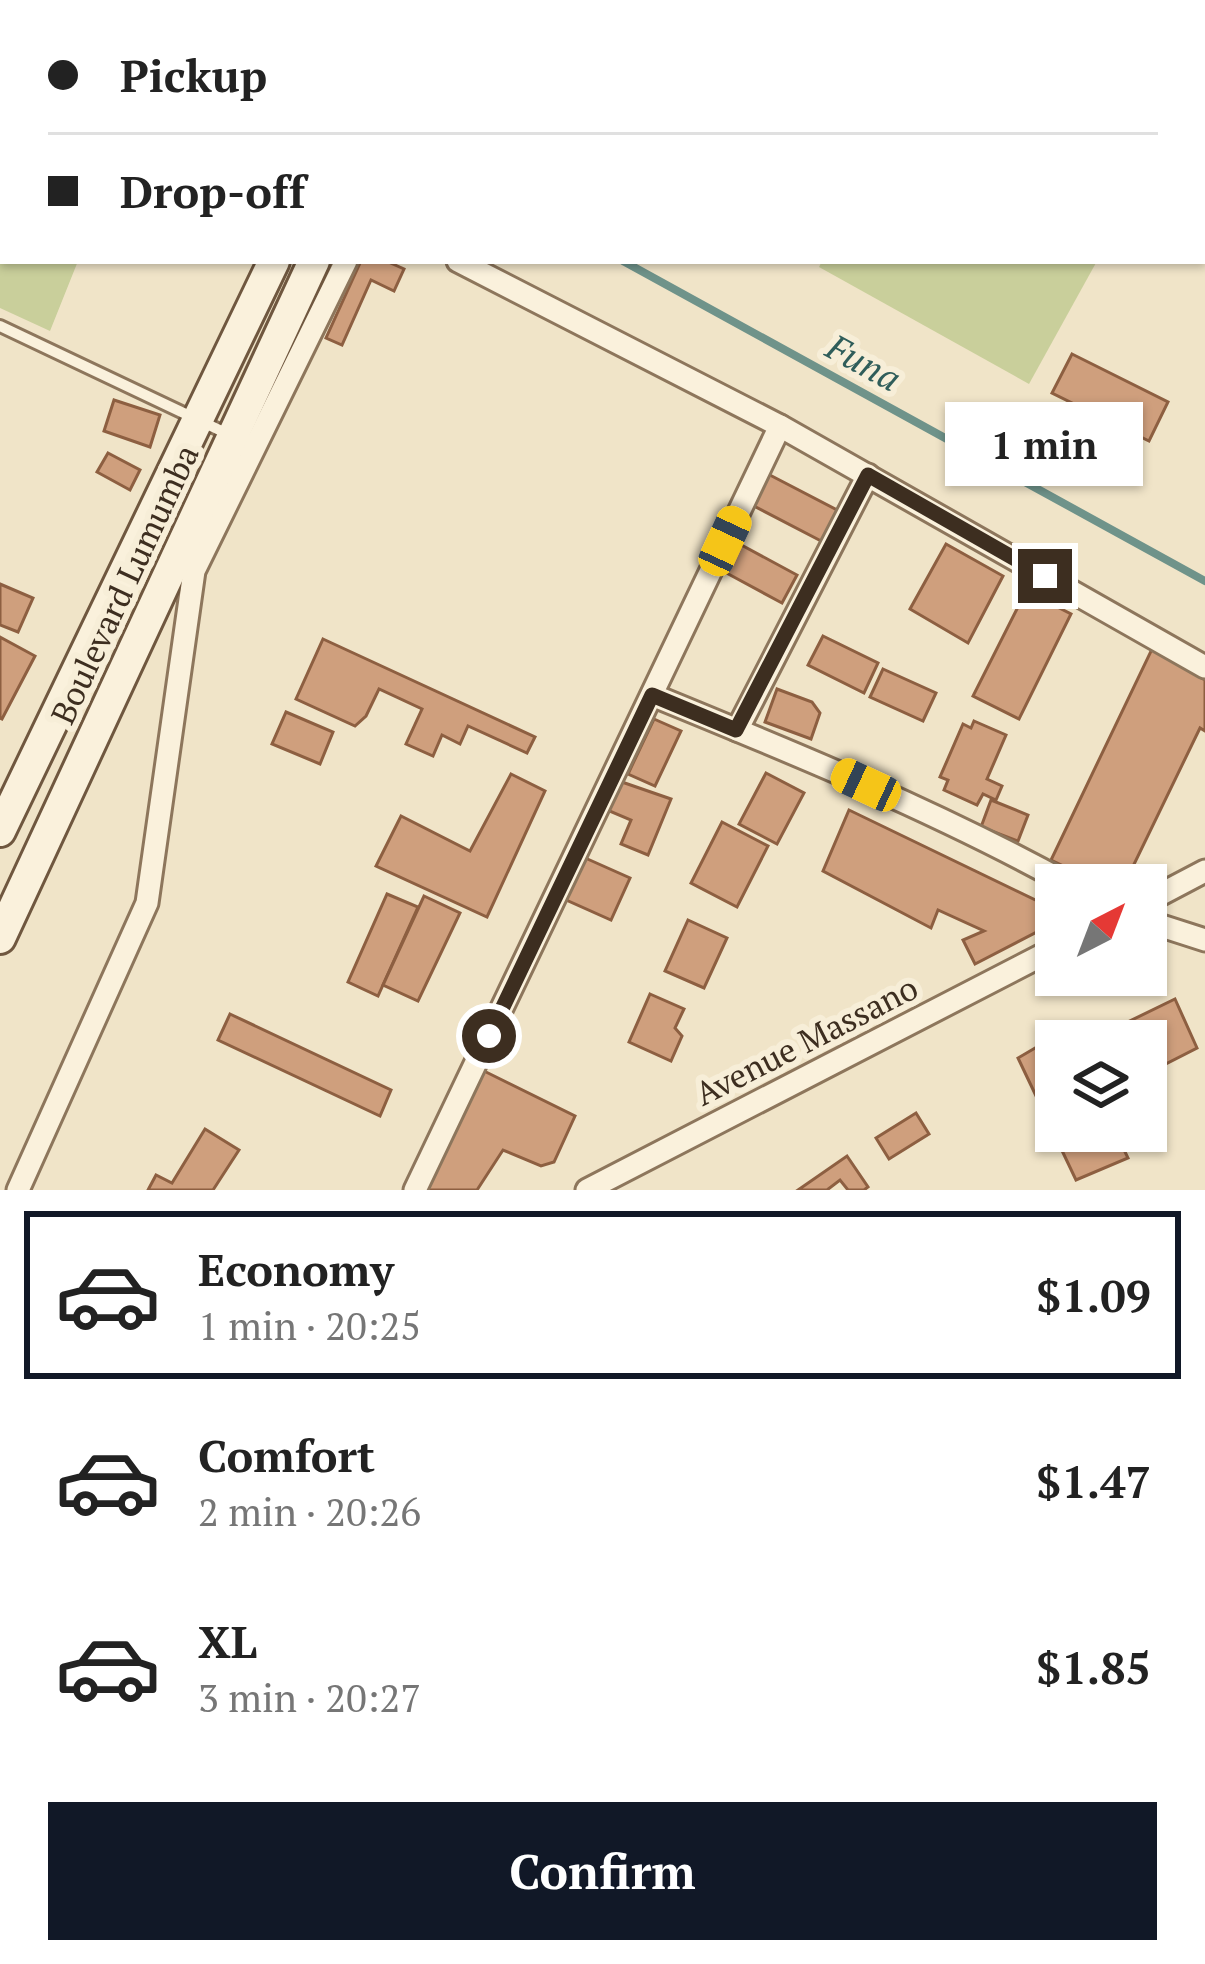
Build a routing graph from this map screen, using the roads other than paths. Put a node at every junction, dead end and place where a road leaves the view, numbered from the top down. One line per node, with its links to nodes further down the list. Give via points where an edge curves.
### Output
1 (273, 264): 6 (main road, Boulevard Lumumba)
2 (313, 264): 8 (main road, Boulevard Lumumba)
3 (345, 264): 22 (street, via 194,571 147,904)
4 (464, 264): 7 (street)
5 (0, 326): 6 (lane)
6 (200, 418): 8 (lane); 13 (main road, Boulevard Lumumba)
7 (780, 425): 9 (street); 11 (street)
8 (232, 436): 14 (main road, Boulevard Lumumba)
9 (868, 475): 10 (street); 12 (street)
10 (1205, 667)
11 (652, 695): 12 (street); 23 (street)
12 (736, 730): 15 (street)
13 (1, 826): 14 (street)
14 (44, 845): 19 (main road, Boulevard Lumumba)
15 (1035, 865)
16 (1205, 871): 17 (street)
17 (1167, 891)
18 (1167, 928): 20 (street)
19 (0, 938)
20 (1205, 940)
21 (1035, 959): 24 (street, Avenue Massano)
22 (18, 1190)
23 (415, 1190)
24 (587, 1190)

